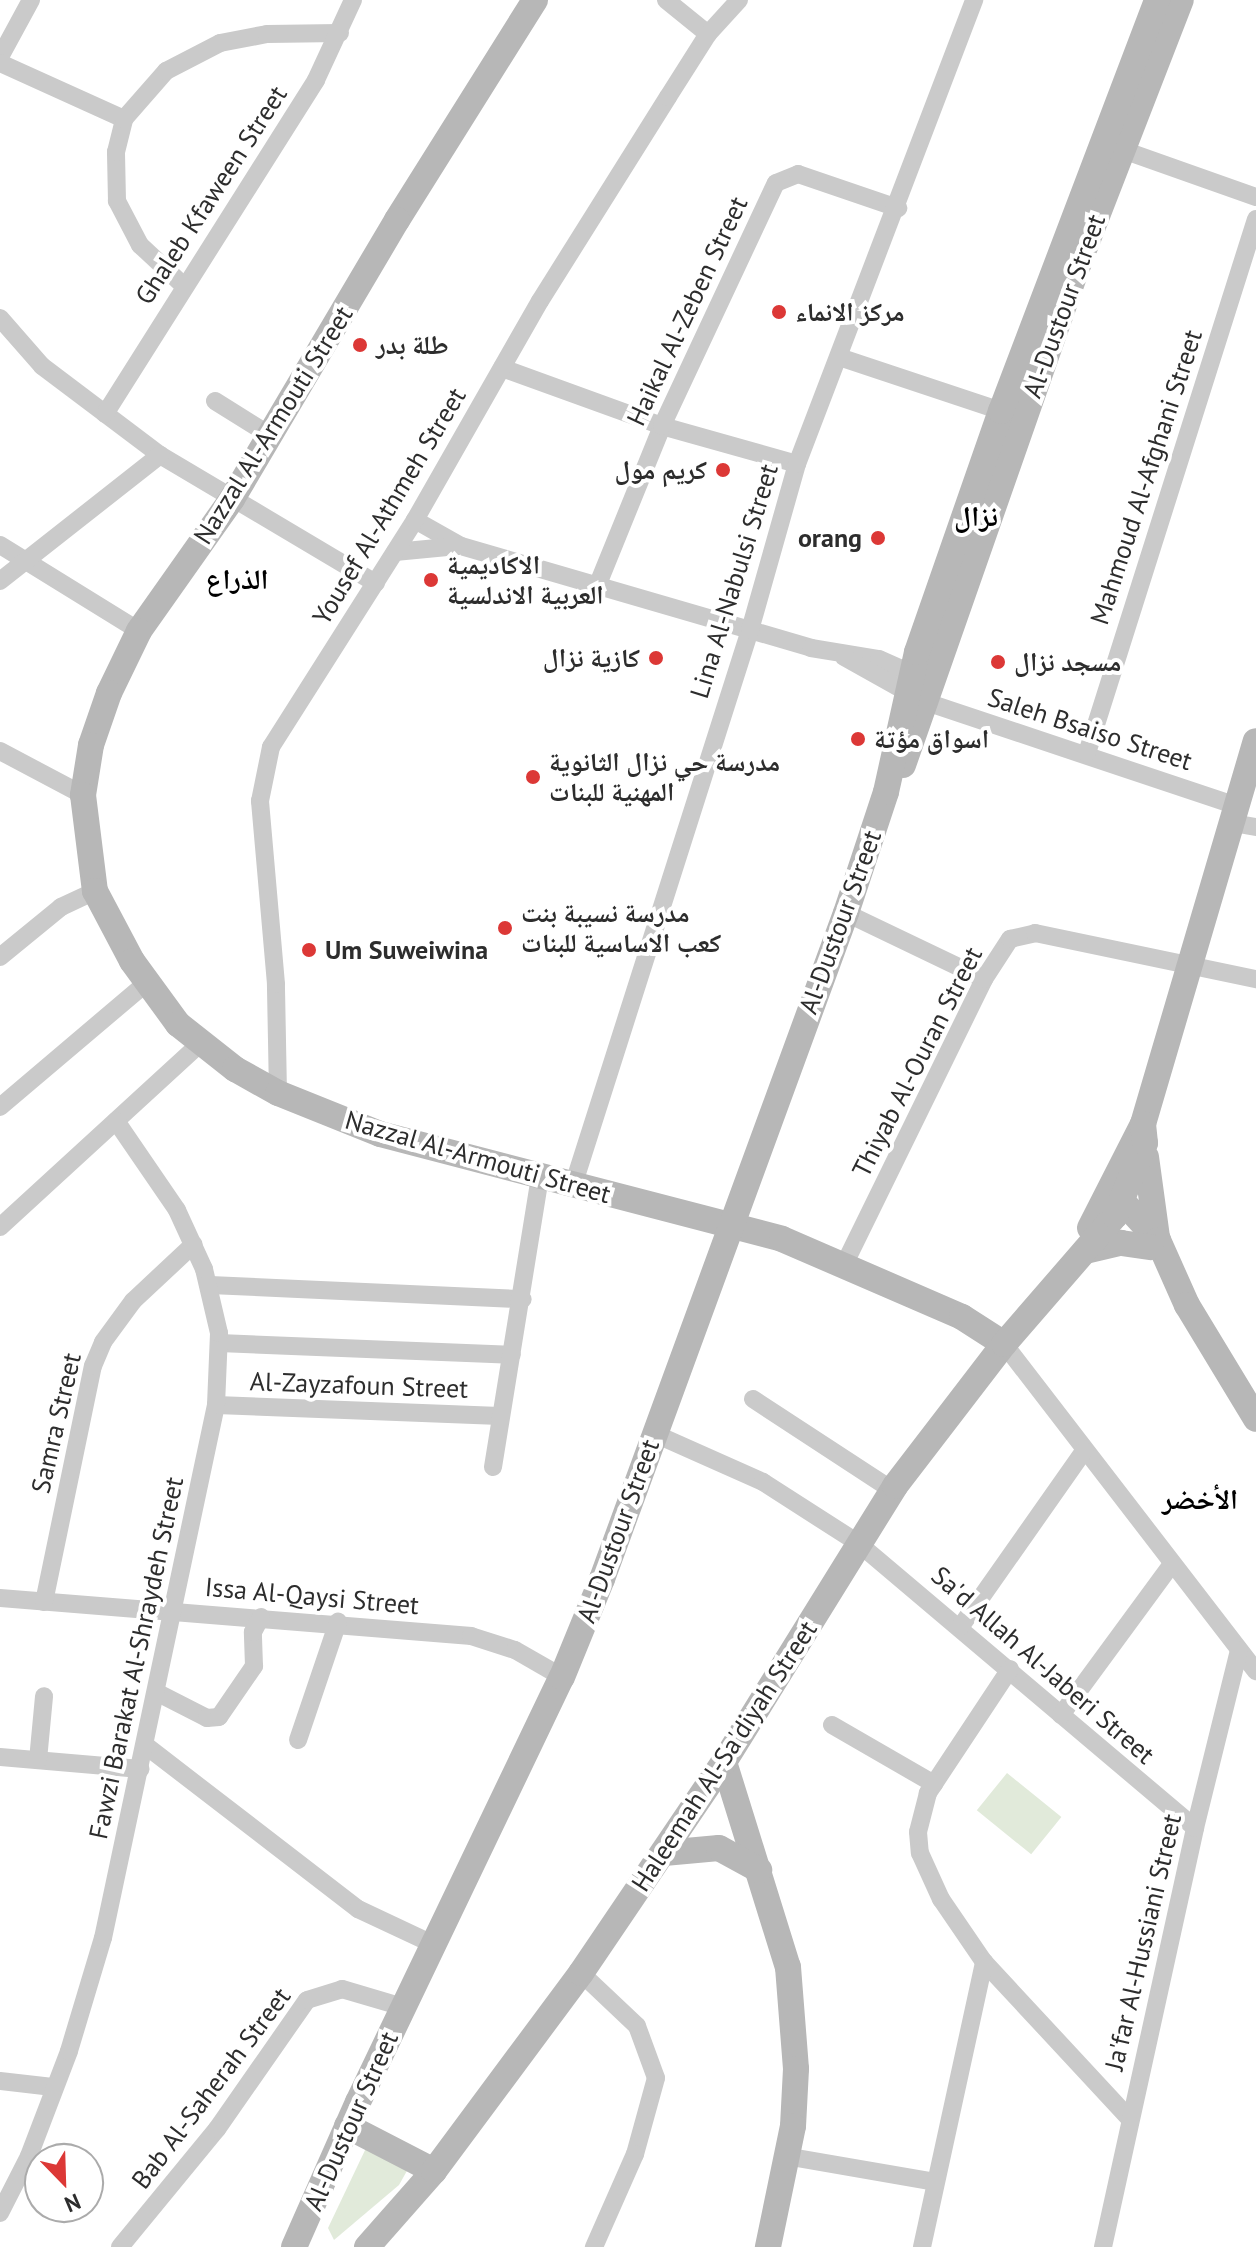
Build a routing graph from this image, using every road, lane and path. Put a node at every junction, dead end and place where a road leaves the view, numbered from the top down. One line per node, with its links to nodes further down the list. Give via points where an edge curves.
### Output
1 (31, 0): 11 (street)
2 (353, 0): 9 (street, Ghaleb Kfaween Street)
3 (535, 0): 26 (street, Nazzal Al-Armouti Street, via 397,220)
4 (666, 0): 10 (street)
5 (739, 0): 10 (street, Yousef Al-Athmeh Street)
6 (974, 0): 16 (street, Lina Al-Nabulsi Street)
7 (1157, 0): 23 (street, Al-Dustour Street)
8 (1181, 0): 14 (street, Al-Dustour Street)
9 (340, 33): 13 (street, via 267,34 220,43 166,71); 18 (street, Ghaleb Kfaween Street)
10 (708, 34): 21 (street, Yousef Al-Athmeh Street)
11 (0, 57)
12 (0, 63): 13 (street)
13 (124, 119): 18 (street, via 116,152 117,201 140,245)
14 (1123, 150): 15 (street); 40 (street, Al-Dustour Street)
15 (1256, 197)
16 (898, 208): 20 (street, Lina Al-Nabulsi Street); 25 (street, Haikal Al-Zeben Street, via 798,174 776,183)
17 (1256, 219): 43 (street, Mahmoud Al-Afghani Street)
18 (184, 286): 24 (street, Ghaleb Kfaween Street)
19 (0, 318): 24 (street, via 42,366)
20 (839, 357): 23 (street); 28 (street, Lina Al-Nabulsi Street)
21 (502, 368): 25 (street); 30 (street, Yousef Al-Athmeh Street)
22 (215, 401): 26 (street)
23 (1001, 411): 40 (street, Al-Dustour Street)
24 (105, 414): 27 (street)
25 (662, 426): 28 (street); 37 (street, Haikal Al-Zeben Street)
26 (271, 436): 29 (street, Nazzal Al-Armouti Street)
27 (160, 455): 29 (street); 34 (street)
28 (797, 464): 38 (street, Lina Al-Nabulsi Street)
29 (232, 499): 36 (street); 39 (street, Nazzal Al-Armouti Street)
30 (415, 520): 32 (street); 33 (street, Yousef Al-Athmeh Street)
31 (0, 545): 34 (street)
32 (461, 546): 33 (street); 37 (street, Saleh Bsaiso Street)
33 (395, 552): 36 (street, Yousef Al-Athmeh Street)
34 (25, 563): 35 (street); 39 (street)
35 (0, 581)
36 (376, 583): 54 (street, Yousef Al-Athmeh Street, via 282,727 264,772 260,801 276,984)
37 (598, 584): 38 (street, Saleh Bsaiso Street)
38 (750, 630): 40 (street, Saleh Bsaiso Street, via 842,655 879,659); 59 (street, Lina Al-Nabulsi Street)
39 (139, 631): 44 (street, Nazzal Al-Armouti Street, via 95,732)
40 (918, 688): 43 (street, Saleh Bsaiso Street); 47 (street, Al-Dustour Street, via 901,768 886,792)
41 (1256, 741): 45 (street, Haleemah Al-Sa'diyah Street)
42 (0, 751): 44 (street)
43 (1087, 753): 45 (street, Saleh Bsaiso Street)
44 (83, 795): 46 (street, Nazzal Al-Armouti Street)
45 (1242, 819): 49 (street, Haleemah Al-Sa'diyah Street)
46 (95, 891): 48 (street, via 61,907); 52 (street, Nazzal Al-Armouti Street)
47 (846, 913): 50 (street); 61 (street, Al-Dustour Street)
48 (0, 957)
49 (1190, 966): 50 (street, Thiyab Al-Ouran Street, via 1028,933 1010,939); 51 (street, Thiyab Al-Ouran Street); 57 (street, Haleemah Al-Sa'diyah Street)
50 (984, 979): 66 (street, Thiyab Al-Ouran Street)
51 (1256, 979)
52 (146, 983): 53 (street, Nazzal Al-Armouti Street); 55 (street)
53 (200, 1044): 54 (street, Nazzal Al-Armouti Street); 56 (street)
54 (278, 1093): 58 (street, Nazzal Al-Armouti Street, via 380,1134)
55 (0, 1107)
56 (116, 1121): 62 (street); 63 (street, Fawzi Barakat Al-Shraydeh Street)
57 (1144, 1134): 60 (street, Haleemah Al-Sa'diyah Street); 64 (street)
58 (540, 1177): 59 (street, Nazzal Al-Armouti Street); 68 (street)
59 (573, 1186): 61 (street, Nazzal Al-Armouti Street)
60 (1113, 1202): 64 (street); 65 (street, Haleemah Al-Sa'diyah Street)
61 (728, 1225): 66 (street, Nazzal Al-Armouti Street); 76 (street, Al-Dustour Street)
62 (0, 1227)
63 (194, 1244): 67 (street, Fawzi Barakat Al-Shraydeh Street); 83 (street, Samra Street, via 133,1301 98,1354)
64 (1156, 1246): 65 (street, via 1109,1244); 75 (street)
65 (1079, 1256): 71 (street, Haleemah Al-Sa'diyah Street)
66 (845, 1263): 71 (street, Nazzal Al-Armouti Street, via 977,1325)
67 (210, 1285): 68 (street); 69 (street, Fawzi Barakat Al-Shraydeh Street)
68 (523, 1299): 70 (street)
69 (219, 1343): 70 (street); 73 (street, Fawzi Barakat Al-Shraydeh Street)
70 (512, 1355): 74 (street)
71 (1006, 1355): 77 (street); 79 (street, Haleemah Al-Sa'diyah Street)
72 (753, 1399): 79 (street)
73 (216, 1405): 74 (street, Al-Zayzafoun Street); 84 (street, Fawzi Barakat Al-Shraydeh Street)
74 (500, 1416): 78 (street)
75 (1256, 1419)
76 (653, 1433): 80 (street, Sa'd Allah Al-Jaberi Street, via 763,1482); 91 (street, Al-Dustour Street)
77 (1084, 1451): 81 (street); 87 (street)
78 (493, 1467)
79 (892, 1490): 80 (street, Haleemah Al-Sa'diyah Street)
80 (858, 1543): 87 (street, Sa'd Allah Al-Jaberi Street); 100 (street, Haleemah Al-Sa'diyah Street)
81 (1172, 1564): 88 (street); 94 (street)
82 (0, 1598): 83 (street, Issa Al-Qaysi Street)
83 (44, 1602): 84 (street, Issa Al-Qaysi Street)
84 (174, 1611): 85 (street, Issa Al-Qaysi Street); 92 (street, Fawzi Barakat Al-Shraydeh Street)
85 (261, 1617): 86 (street, Issa Al-Qaysi Street); 92 (street, via 253,1632 254,1666 219,1717 207,1718)
86 (338, 1622): 91 (street, Issa Al-Qaysi Street, via 471,1636 515,1650); 96 (street)
87 (961, 1626): 89 (street, Sa'd Allah Al-Jaberi Street)
88 (1239, 1650): 90 (street); 103 (street, Ja'far Al-Hussiani Street)
89 (1010, 1669): 94 (street, Sa'd Allah Al-Jaberi Street); 102 (street)
90 (1256, 1671)
91 (562, 1677): 106 (street, Al-Dustour Street)
92 (158, 1693): 97 (street, Fawzi Barakat Al-Shraydeh Street)
93 (44, 1696): 99 (street)
94 (1061, 1715): 103 (street, Sa'd Allah Al-Jaberi Street)
95 (832, 1725): 102 (street)
96 (298, 1740)
97 (145, 1745): 101 (street, Fawzi Barakat Al-Shraydeh Street); 106 (street, via 358,1909)
98 (0, 1757): 99 (street)
99 (38, 1760): 101 (street)
100 (724, 1762): 104 (street, Haleemah Al-Sa'diyah Street); 105 (street)
101 (140, 1769): 111 (street, Fawzi Barakat Al-Shraydeh Street, via 99,1953)
102 (934, 1784): 107 (street, via 921,1814 920,1853 941,1899)
103 (1195, 1828): 112 (street, Ja'far Al-Hussiani Street)
104 (664, 1853): 105 (street, via 684,1847 719,1848); 108 (street, Haleemah Al-Sa'diyah Street)
105 (759, 1870): 114 (street, via 788,1967 796,2069)
106 (435, 1945): 109 (street, Al-Dustour Street)
107 (984, 1962): 112 (street); 116 (street)
108 (581, 1973): 115 (street, Haleemah Al-Sa'diyah Street); 121 (street, via 637,2026 656,2078 635,2154)
109 (403, 2007): 113 (street, Al-Dustour Street); 119 (street, Bab Al-Saherah Street, via 342,1989 307,2000 217,2129)
110 (0, 2081): 111 (street)
111 (53, 2087): 117 (street, Fawzi Barakat Al-Shraydeh Street, via 29,2156)
112 (1130, 2119): 124 (street, Ja'far Al-Hussiani Street)
113 (347, 2126): 115 (street); 118 (street, Al-Dustour Street)
114 (791, 2157): 116 (street); 122 (street)
115 (434, 2171): 120 (street, Haleemah Al-Sa'diyah Street)
116 (935, 2182): 123 (street)
117 (0, 2213)
118 (297, 2246)
119 (120, 2247)
120 (367, 2247)
121 (594, 2247)
122 (768, 2247)
123 (922, 2247)
124 (1103, 2247)

